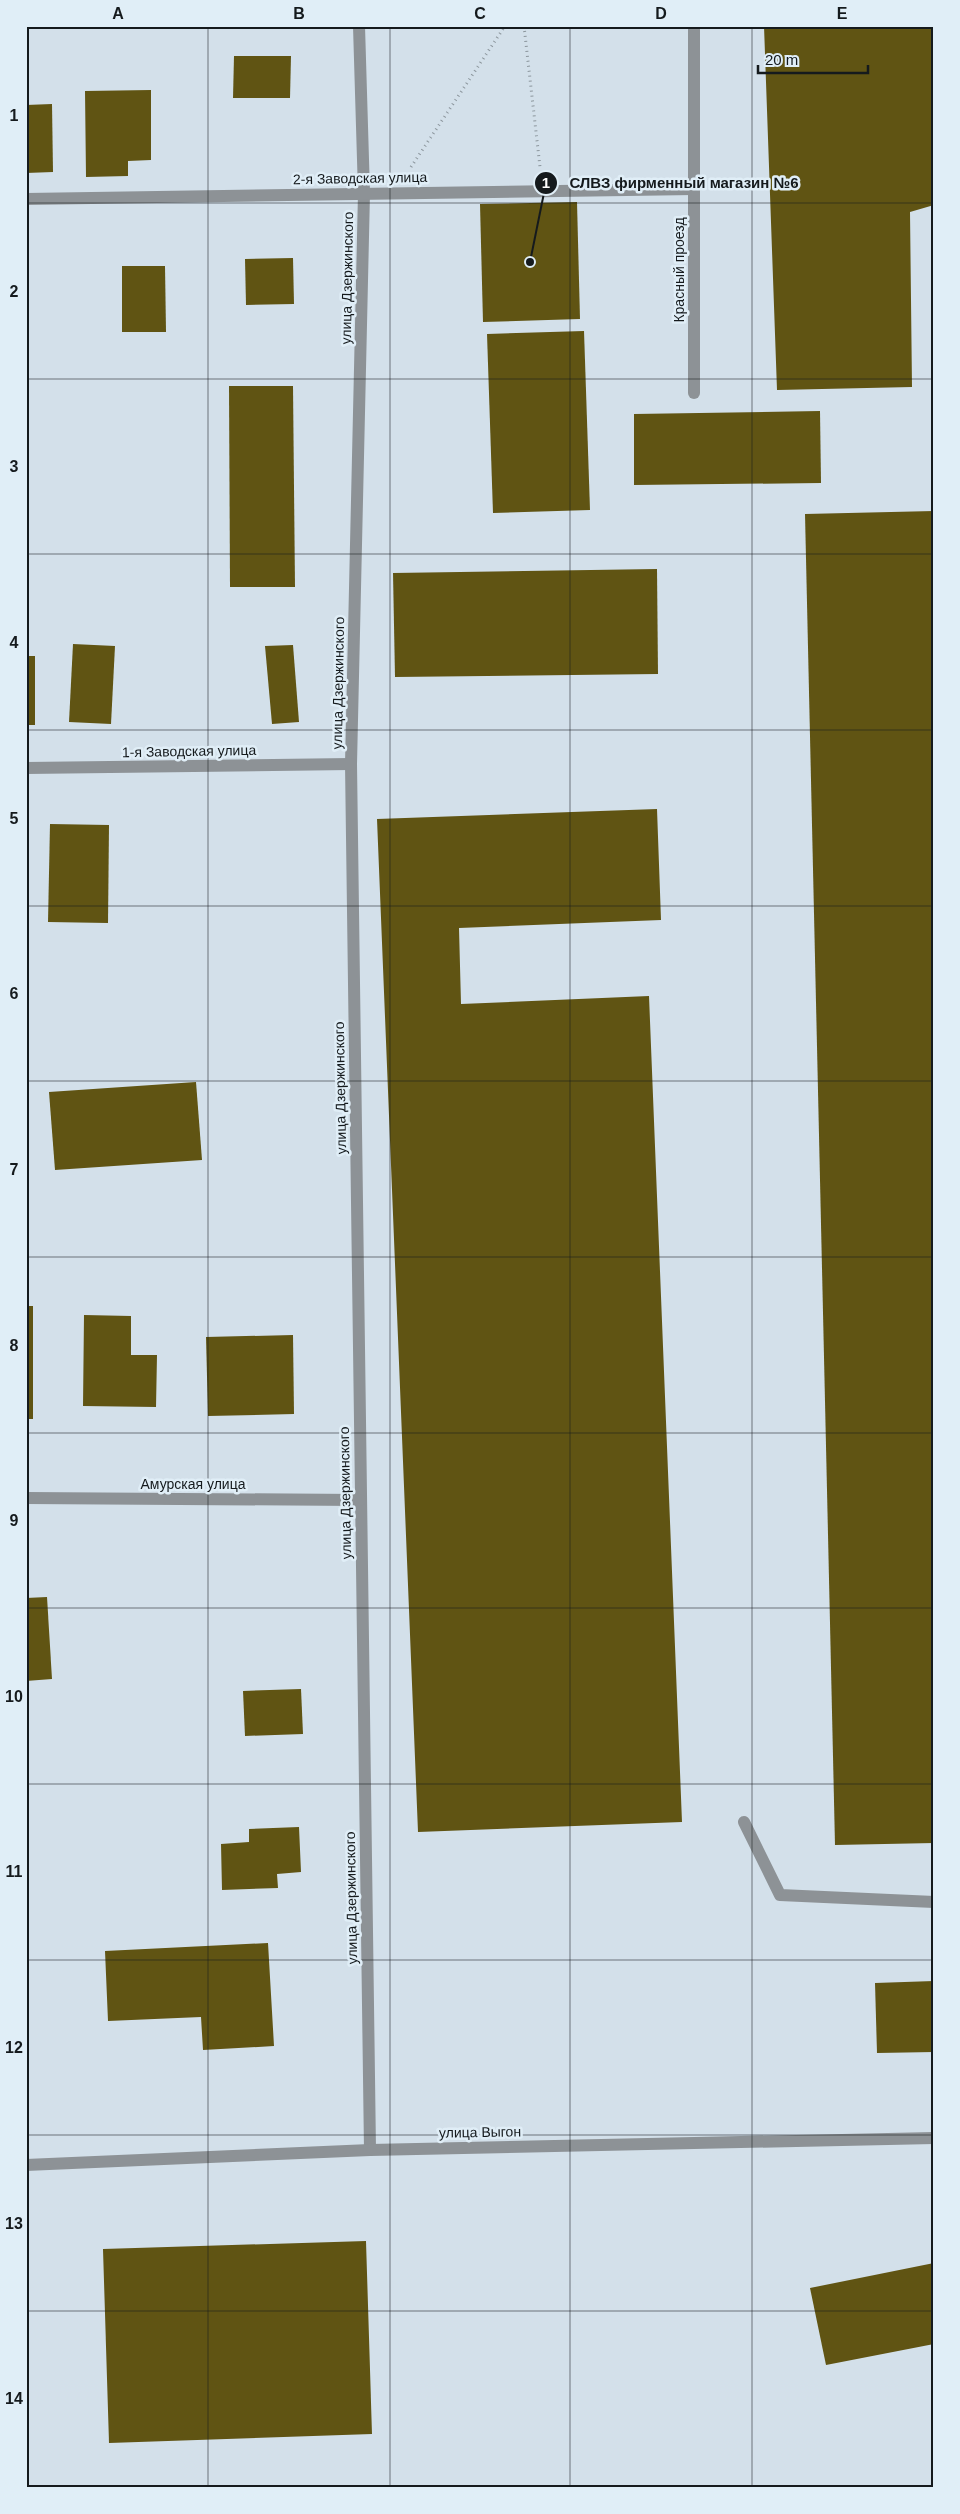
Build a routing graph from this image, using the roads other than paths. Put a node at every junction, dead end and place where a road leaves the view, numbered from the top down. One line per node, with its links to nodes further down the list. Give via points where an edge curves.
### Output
1 (360, 26): 4 (street, улица Дзержинского)
2 (694, 26): 3 (street, Красный проезд)
3 (694, 189): 4 (street, 2-я Заводская улица); 6 (street, Красный проезд)
4 (364, 193): 5 (street, 2-я Заводская улица); 7 (street, улица Дзержинского)
5 (26, 199)
6 (694, 393)
7 (351, 764): 8 (street, 1-я Заводская улица); 10 (street, улица Дзержинского)
8 (26, 768)
9 (26, 1498): 10 (street, Амурская улица)
10 (360, 1500): 14 (street, улица Дзержинского)
11 (744, 1822): 12 (street, via 780,1895)
12 (934, 1902)
13 (934, 2138): 14 (street, улица Выгон)
14 (370, 2150): 15 (street, улица Выгон)
15 (26, 2165)

